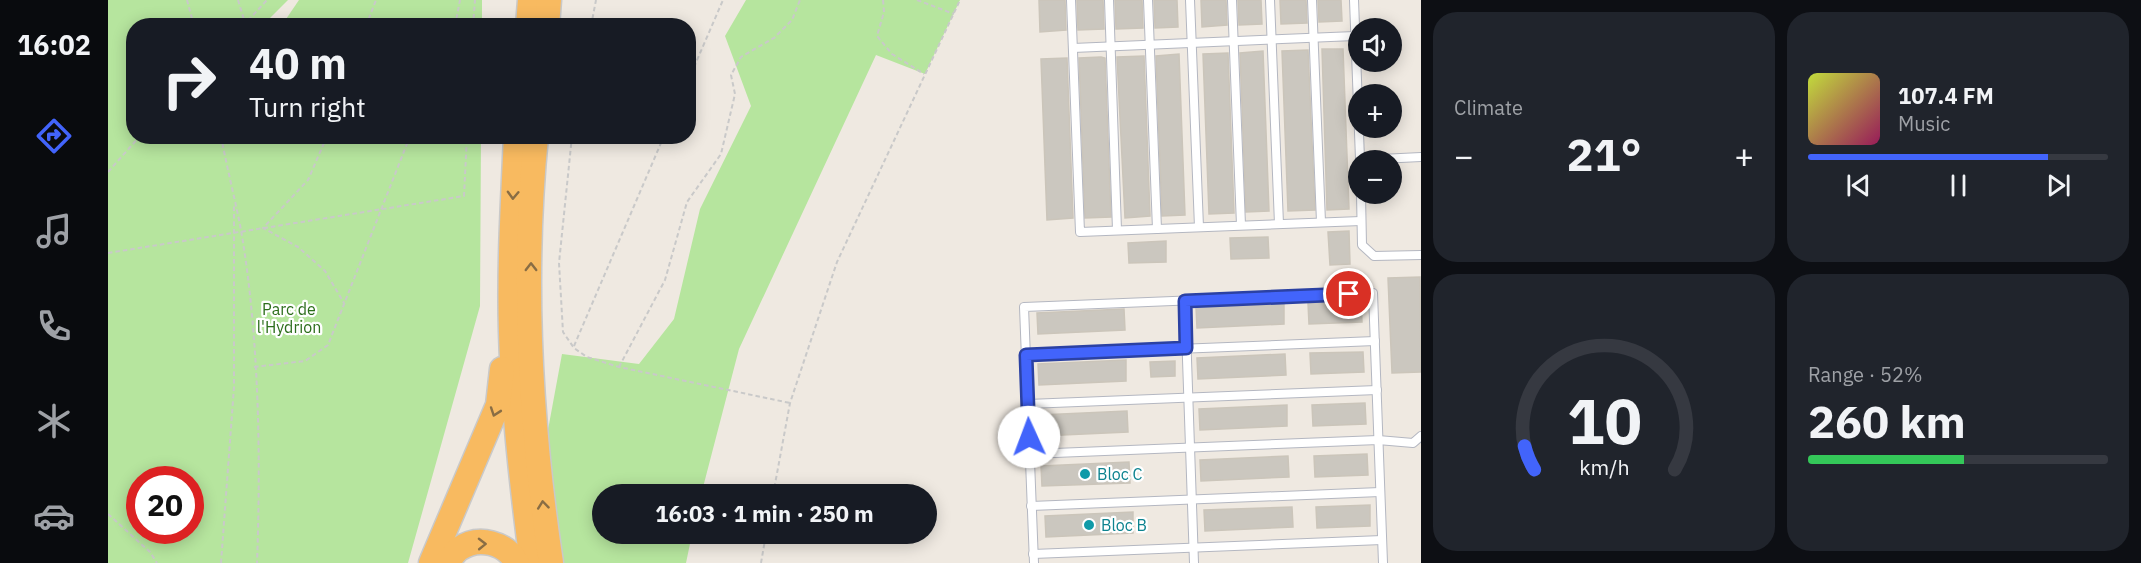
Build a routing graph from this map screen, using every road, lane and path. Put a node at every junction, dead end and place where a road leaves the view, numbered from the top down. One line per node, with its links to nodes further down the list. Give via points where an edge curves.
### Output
1 (187, 0): 24 (path)
2 (238, 0): 25 (path)
3 (267, 0): 26 (path)
4 (376, 0): 27 (path)
5 (460, 0): 28 (path)
6 (475, 0): 29 (path)
7 (530, 0): 30 (highway)
8 (549, 0): 31 (highway)
9 (596, 0): 32 (path)
10 (723, 0): 42 (path)
11 (800, 0): 81 (path, via 792,20 774,38 741,57 731,75 735,94 721,154 687,202 665,280)
12 (883, 0): 44 (path, via 877,36 892,54)
13 (917, 0): 23 (path)
14 (960, 0): 23 (path)
15 (1071, 0): 41 (lane)
16 (1109, 0): 40 (lane)
17 (1148, 0): 39 (lane)
18 (1190, 0): 38 (lane)
19 (1232, 0): 37 (lane)
20 (1270, 0): 36 (lane)
21 (1312, 0): 35 (lane)
22 (1354, 0): 33 (lane)
23 (954, 14): 44 (path)
24 (192, 18)
25 (242, 18)
26 (250, 18)
27 (369, 18)
28 (457, 18)
29 (474, 18)
30 (529, 18)
31 (548, 18)
32 (593, 18)
33 (1354, 18)
34 (1348, 36): 35 (lane)
35 (1314, 38): 36 (lane); 62 (lane)
36 (1272, 40): 37 (lane); 63 (lane)
37 (1234, 41): 38 (lane); 64 (lane)
38 (1192, 43): 39 (lane); 65 (lane)
39 (1150, 45): 40 (lane); 67 (lane)
40 (1110, 46): 41 (lane); 68 (lane)
41 (1073, 48): 68 (lane, via 1080,232)
42 (696, 62)
43 (1356, 72): 54 (lane)
44 (925, 74): 84 (path, via 837,262)
45 (133, 144): 57 (path)
46 (223, 144): 58 (path)
47 (324, 144): 66 (path, via 308,180)
48 (407, 144): 60 (path)
49 (467, 144): 60 (path, via 464,196)
50 (516, 144): 75 (highway, one-way to 75)
51 (536, 144): 106 (highway, one-way to 51, via 534,416 531,218)
52 (571, 144): 77 (path, via 559,262 563,332)
53 (661, 144): 77 (path)
54 (1360, 150)
55 (1421, 157): 56 (lane)
56 (1402, 158)
57 (108, 172)
58 (234, 200): 69 (path); 70 (path)
59 (1361, 204): 61 (lane)
60 (380, 209): 66 (path); 74 (path)
61 (1361, 220): 62 (lane); 72 (lane, via 1362,245 1374,256)
62 (1321, 222): 63 (lane)
63 (1279, 224): 64 (lane)
64 (1241, 225): 65 (lane)
65 (1199, 227): 67 (lane)
66 (263, 228): 69 (path); 74 (path, via 298,248 325,271)
67 (1157, 229): 68 (lane)
68 (1117, 230)
69 (241, 231): 70 (path); 80 (path)
70 (234, 232): 71 (path); 100 (path, via 234,387)
71 (108, 254)
72 (1421, 255)
73 (1185, 301): 76 (lane, via 1373,293); 78 (lane); 79 (lane, via 1024,307)
74 (344, 303): 80 (path, via 328,345 305,361)
75 (511, 335): 102 (highway, one-way to 102, via 501,372 498,405); 105 (highway)
76 (1375, 341): 78 (lane); 82 (lane)
77 (574, 348): 81 (path)
78 (1186, 348): 79 (lane); 83 (lane)
79 (1026, 355): 85 (lane)
80 (254, 367): 101 (path)
81 (619, 368): 84 (path)
82 (1377, 390): 83 (lane); 87 (lane)
83 (1188, 398): 85 (lane); 88 (lane)
84 (790, 403): 90 (path)
85 (1028, 404): 89 (lane)
86 (1421, 436): 87 (lane, via 1413,443)
87 (1378, 440): 88 (lane); 91 (lane)
88 (1190, 448): 89 (lane); 92 (lane)
89 (1030, 454): 93 (lane)
90 (776, 484)
91 (1380, 492): 92 (lane); 95 (lane)
92 (1192, 500): 93 (lane); 97 (lane)
93 (1031, 506): 98 (lane)
94 (108, 514): 99 (path)
95 (1382, 540): 97 (lane); 109 (lane)
96 (764, 544): 107 (path)
97 (1194, 548): 98 (lane); 108 (lane)
98 (1033, 559)
99 (157, 563)
100 (221, 563)
101 (257, 563)
102 (431, 563)
103 (446, 563): 104 (highway, one-way to 104, via 459,549 478,541 496,544)
104 (517, 563)
105 (532, 563)
106 (551, 563)
107 (761, 563)
108 (1194, 563)
109 (1383, 563)

